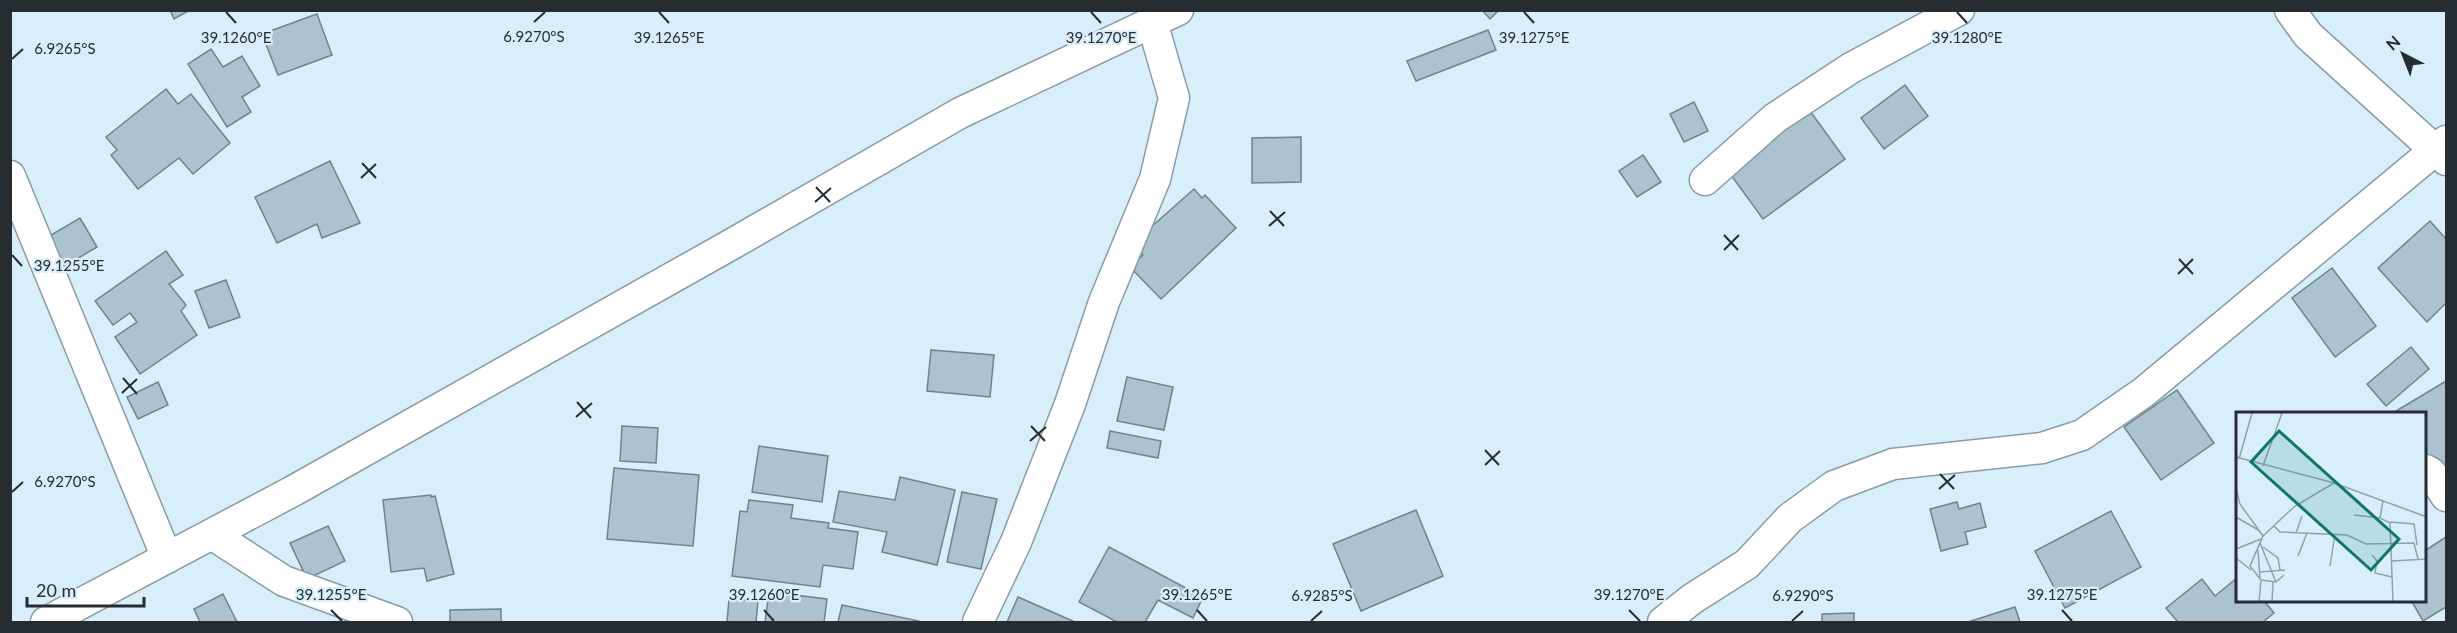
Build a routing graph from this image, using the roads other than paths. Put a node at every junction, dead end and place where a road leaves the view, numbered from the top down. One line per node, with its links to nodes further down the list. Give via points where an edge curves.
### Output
1 (1959, 10): 6 (street, via 1851,68 1775,118)
2 (2290, 10): 4 (street, via 2316,42)
3 (1165, 16): 9 (street, via 960,113); 14 (street, via 1174,98 1155,179 1104,302 1070,404 1016,542)
4 (2444, 150): 11 (street, via 2144,392 2082,435 2042,448 1893,464 1834,486 1790,519)
5 (10, 176): 10 (street)
6 (1705, 180)
7 (2427, 471): 8 (street)
8 (2446, 496)
9 (213, 535): 10 (street); 13 (street, via 284,581)
10 (167, 558): 12 (street)
11 (1698, 611): 15 (street)
12 (46, 622)
13 (397, 622)
14 (978, 622)
15 (1663, 622)

